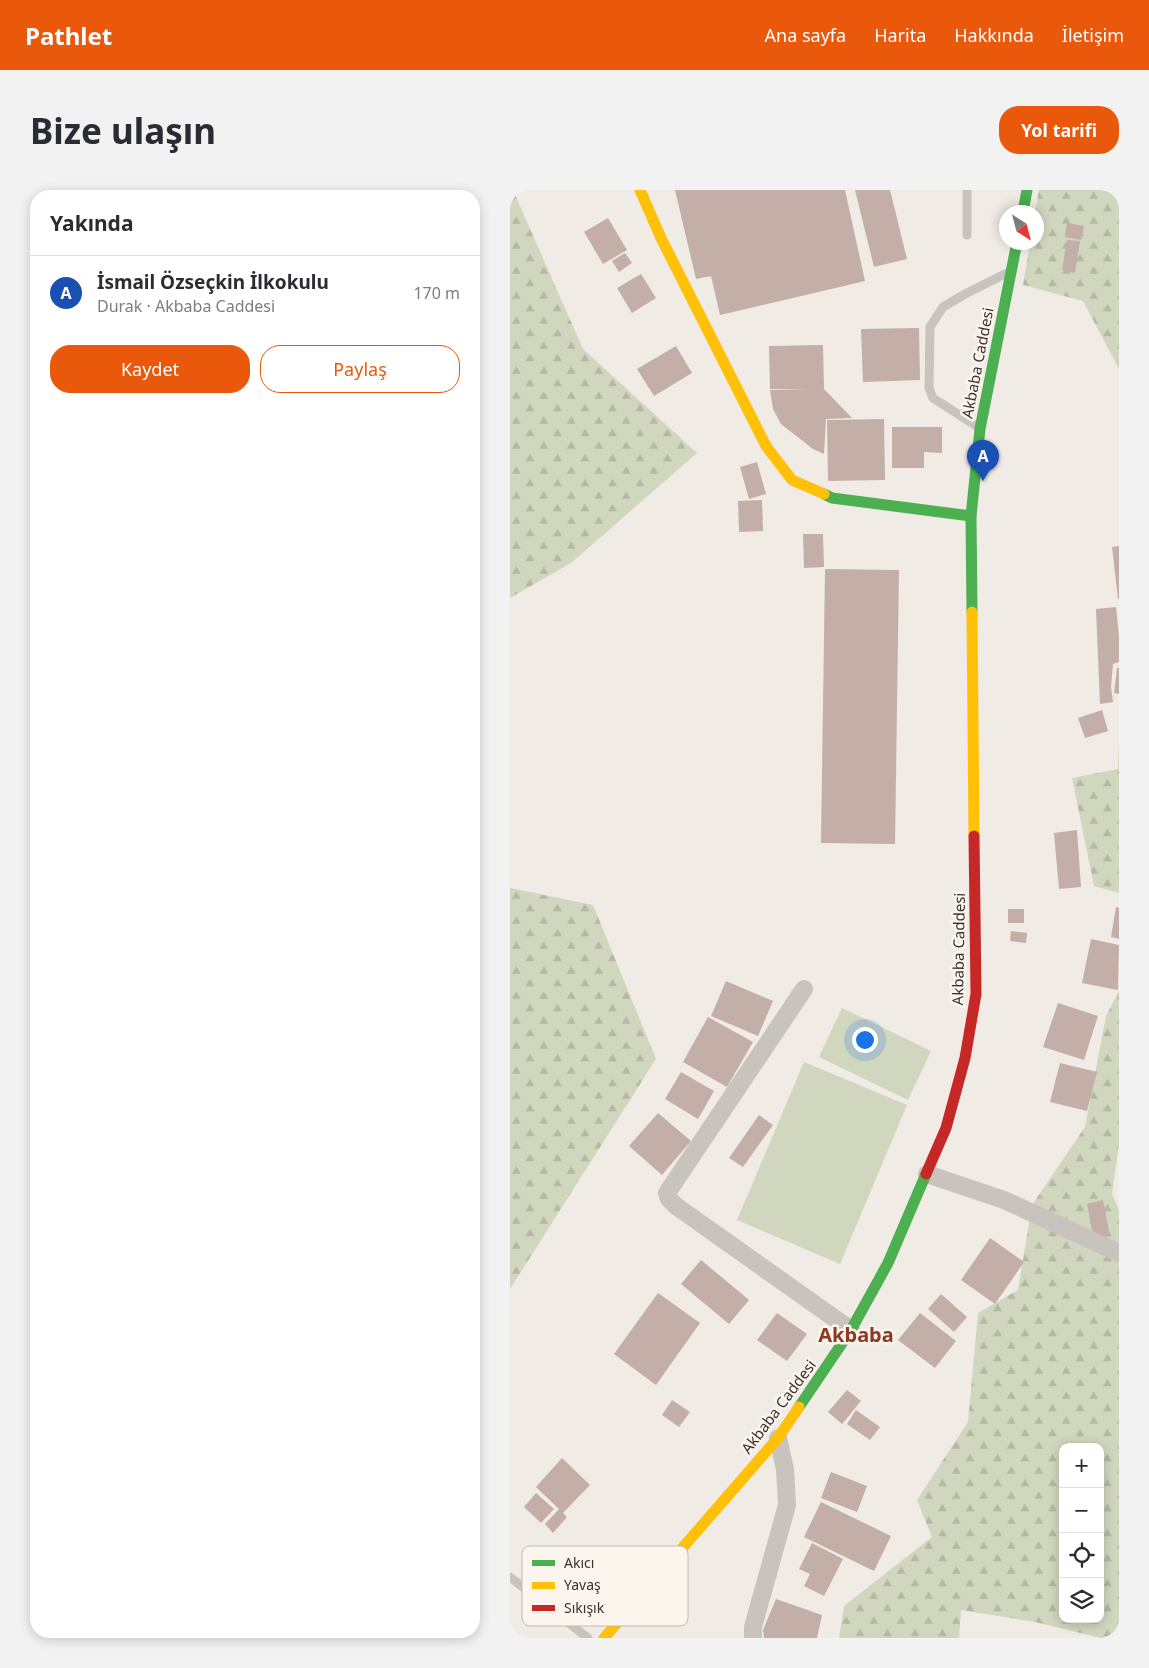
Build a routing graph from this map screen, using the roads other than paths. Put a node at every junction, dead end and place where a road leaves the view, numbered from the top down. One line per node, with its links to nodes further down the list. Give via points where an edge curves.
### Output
1 (640, 190): 9 (main road, via 766,446 792,480 832,498)
2 (967, 190): 5 (lane)
3 (1027, 190): 4 (main road)
4 (1024, 205)
5 (967, 235)
6 (1016, 250): 7 (main road, Akbaba Caddesi)
7 (1012, 271): 8 (main road, Akbaba Caddesi); 8 (lane, via 943,307 930,327 929,388 933,398)
8 (980, 429): 9 (main road, Akbaba Caddesi)
9 (971, 516): 11 (main road, Akbaba Caddesi, via 976,994 963,1067 946,1128)
10 (804, 989): 13 (street, via 667,1193 676,1206)
11 (927, 1174): 12 (street, via 1004,1200); 13 (main road, Akbaba Caddesi, via 888,1263)
12 (1119, 1253)
13 (851, 1330): 14 (main road, Akbaba Caddesi)
14 (778, 1438): 15 (main road, Akbaba Caddesi); 22 (street, via 785,1469 787,1505 753,1627)
15 (684, 1546)
16 (510, 1577): 17 (lane)
17 (522, 1586)
18 (573, 1626): 20 (lane)
19 (614, 1626): 21 (main road, Akbaba Caddesi)
20 (588, 1638)
21 (604, 1638)
22 (753, 1638)

